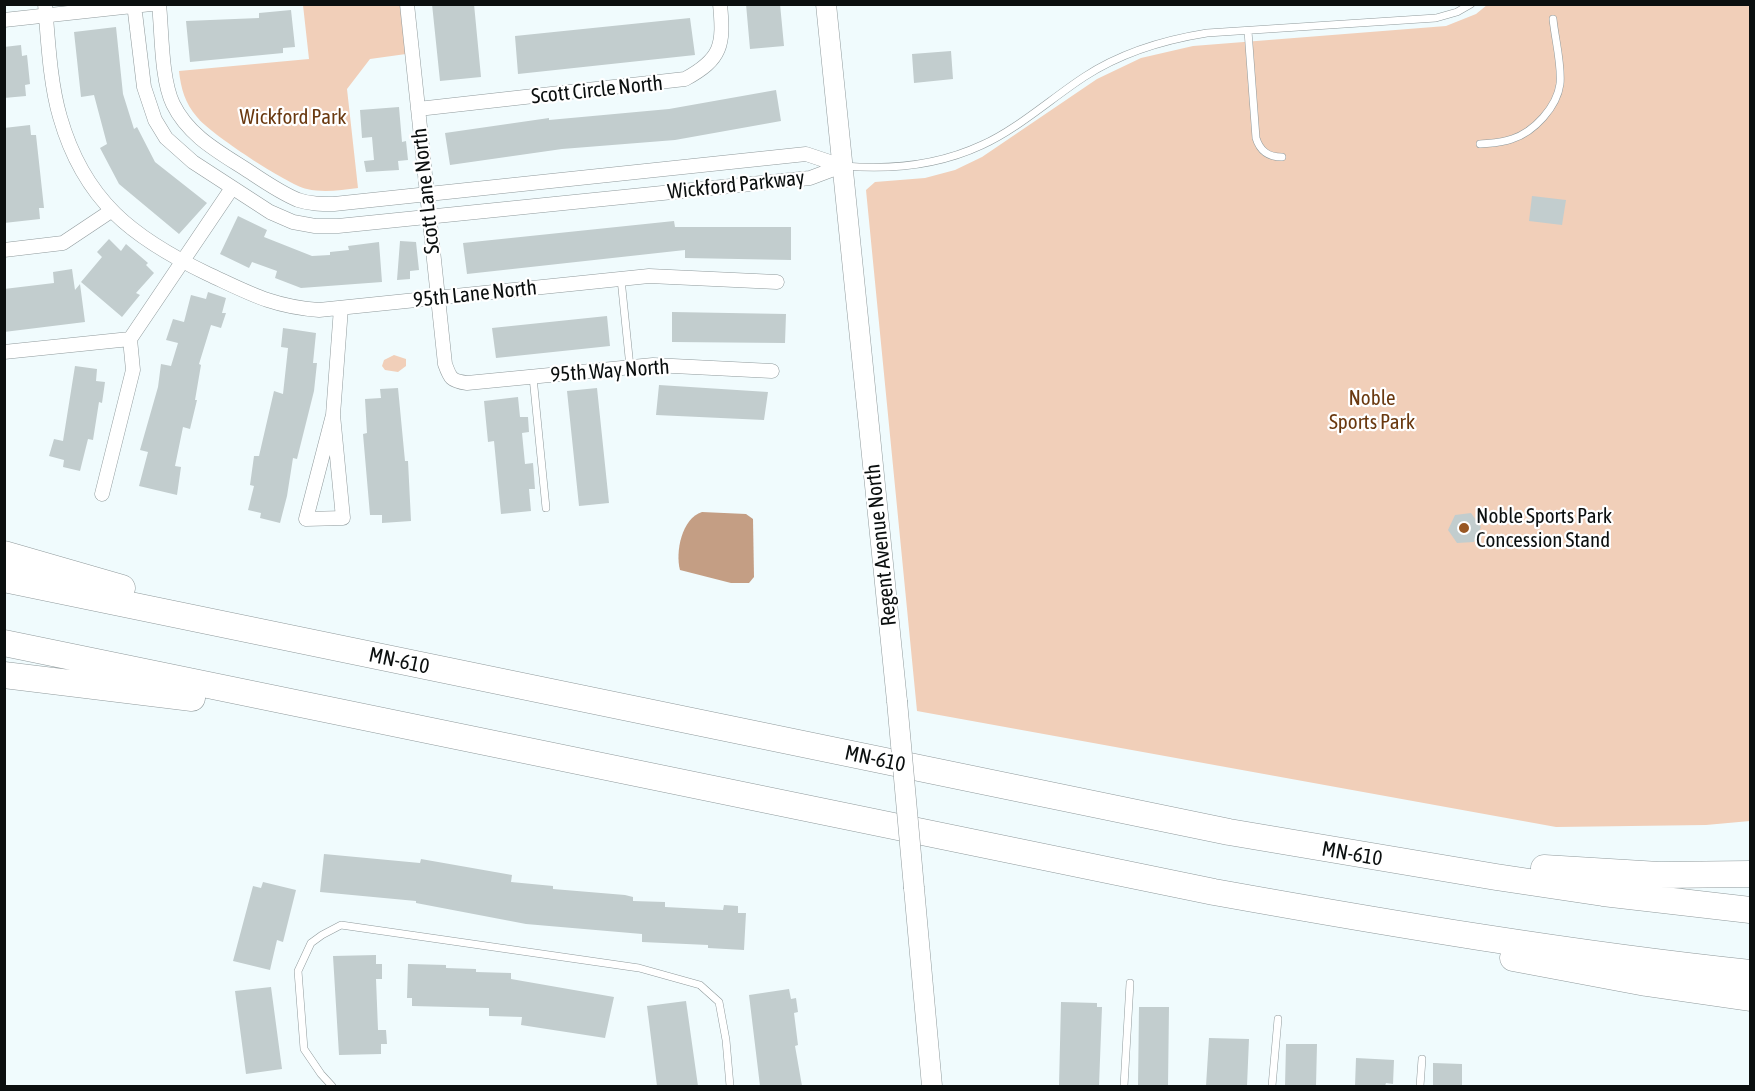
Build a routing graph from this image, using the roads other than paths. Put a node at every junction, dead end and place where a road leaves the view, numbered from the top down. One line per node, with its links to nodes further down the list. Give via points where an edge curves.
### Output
1 (151, 4): 7 (street)
2 (159, 4): 17 (street, Wickford Parkway, via 166,84 172,102 187,125 206,143 279,191 315,204)
3 (407, 4): 12 (street, Scott Lane North)
4 (720, 4): 12 (street, Scott Circle North, via 722,25 717,53 709,65 685,79)
5 (826, 4): 15 (street, Regent Avenue North)
6 (1471, 4): 11 (lane, via 1436,18)
7 (134, 5): 8 (street); 16 (street, Wickford Parkway, via 144,87 155,120 179,152)
8 (45, 10): 10 (street); 18 (street, 95th Lane North, via 60,116 78,163)
9 (1553, 19): 13 (lane, via 1560,84 1550,108 1514,139)
10 (4, 20)
11 (1248, 31): 14 (lane, via 1256,138 1263,152); 15 (lane, via 1207,33 1145,46 1086,75 984,145 955,156 926,163)
12 (418, 109): 17 (street, Scott Lane North)
13 (1480, 144)
14 (1282, 157)
15 (842, 166): 17 (street, Wickford Parkway, via 806,154); 19 (street, Wickford Parkway, via 810,178); 52 (street, Regent Avenue North, bridge)
16 (232, 188): 19 (street, Wickford Parkway, via 270,212 315,226); 21 (street)
17 (427, 194): 19 (street, Scott Lane North)
18 (111, 211): 20 (street, via 63,243); 21 (street, 95th Lane North, via 145,239)
19 (429, 217): 24 (street, Scott Lane North)
20 (4, 250)
21 (182, 261): 25 (street, 95th Lane North, via 279,305 319,310); 26 (street)
22 (621, 279): 23 (street, 95th Lane North, via 650,276); 24 (street, 95th Lane North); 28 (lane)
23 (777, 282)
24 (438, 298): 25 (street, 95th Lane North); 31 (street, Scott Lane North)
25 (340, 308): 32 (street)
26 (130, 339): 27 (street); 33 (street, via 133,370)
27 (4, 352)
28 (630, 367): 29 (street, 95th Way North); 30 (street, 95th Way North)
29 (772, 371)
30 (533, 376): 31 (street, 95th Way North, via 467,383); 34 (lane)
31 (449, 377)
32 (333, 415): 32 (street, via 343,518 306,519 315,484)
33 (102, 494)
34 (546, 508)
35 (4, 554): 37 (highway)
36 (4, 579): 37 (highway, MN-610)
37 (289, 638): 41 (highway, MN-610)
38 (4, 643): 40 (highway)
39 (4, 675): 40 (highway)
40 (448, 735): 44 (highway)
41 (1229, 832): 42 (highway, via 1558,870); 43 (highway, MN-610, via 1507,879)
42 (1750, 874)
43 (1750, 910)
44 (1362, 919): 45 (highway); 47 (highway, via 1479,951 1572,970)
45 (1750, 973)
46 (1130, 983): 53 (lane)
47 (1750, 998)
48 (1278, 1019): 54 (lane)
49 (1422, 1059): 55 (lane)
50 (332, 1086): 51 (lane, via 304,1049 298,972 311,943 341,925 639,968 700,985 719,1002)
51 (730, 1086)
52 (932, 1086)
53 (1124, 1086)
54 (1272, 1086)
55 (1420, 1086)

